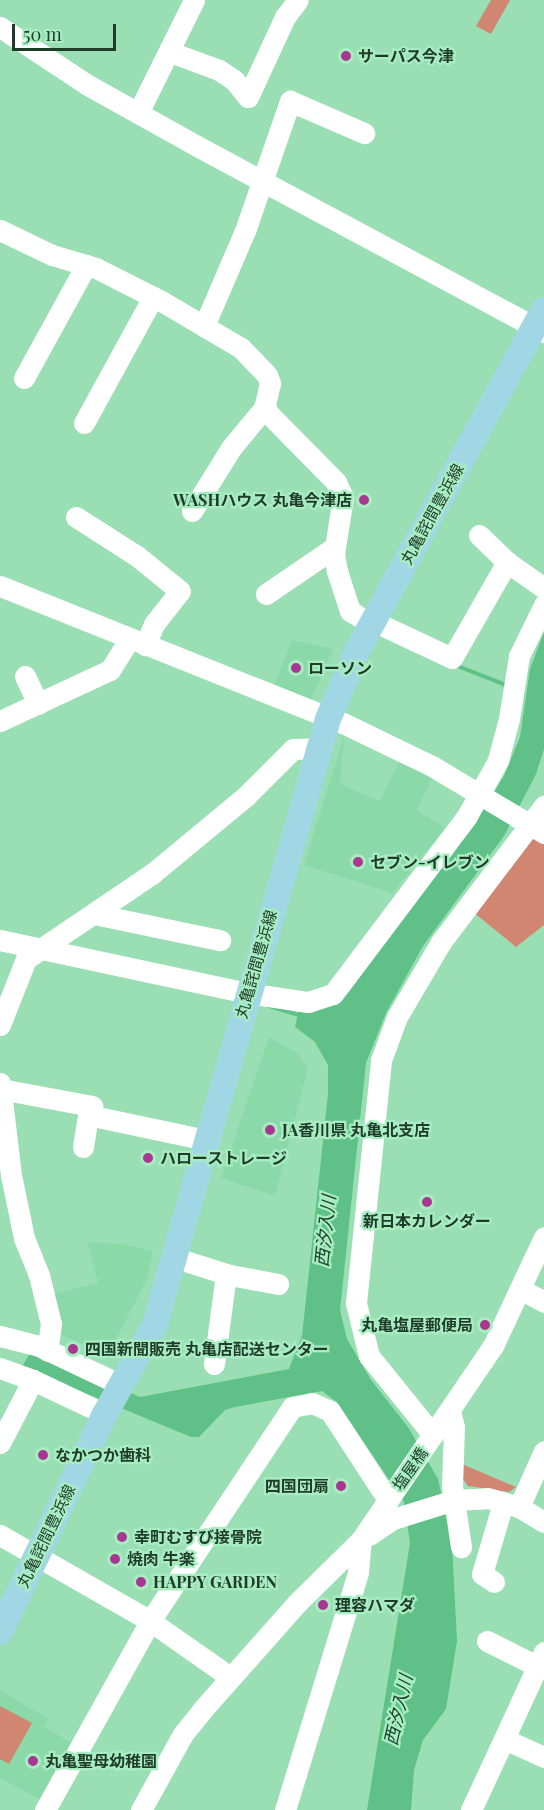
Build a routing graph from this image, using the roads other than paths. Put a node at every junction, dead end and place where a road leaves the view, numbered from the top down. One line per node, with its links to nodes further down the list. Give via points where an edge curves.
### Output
1 (194, 0): 4 (street)
2 (300, 4): 4 (street, via 270,65 248,97 231,70)
3 (0, 27): 5 (street)
4 (170, 52): 5 (street)
5 (138, 113): 7 (street)
6 (364, 133): 7 (street, via 290,101)
7 (261, 179): 11 (street); 12 (street, via 232,266)
8 (0, 230): 9 (street, via 52,255)
9 (86, 265): 10 (street); 13 (street, via 48,323)
10 (153, 297): 12 (street); 15 (street)
11 (541, 323): 25 (main road, 丸亀詫間豊浜線)
12 (204, 326): 14 (street, via 242,348 267,375 270,383)
13 (25, 378)
14 (265, 407): 16 (street, via 219,455); 19 (street, via 336,482 344,496)
15 (84, 423)
16 (192, 511)
17 (76, 518): 26 (street, via 137,556 180,591)
18 (479, 535): 20 (street)
19 (335, 547): 23 (street); 25 (street, via 336,571 350,611)
20 (507, 562): 22 (street); 25 (street, via 452,658)
21 (0, 586): 26 (street)
22 (544, 588)
23 (266, 594)
24 (544, 605): 32 (street, via 519,656 498,760)
25 (373, 622): 29 (main road, 丸亀詫間豊浜線)
26 (137, 642): 28 (street, via 110,670); 29 (street)
27 (25, 676): 28 (street)
28 (38, 704): 30 (street)
29 (328, 719): 31 (main road, 丸亀詫間豊浜線); 32 (street, via 432,766)
30 (0, 722)
31 (317, 747): 35 (street, via 293,749 267,777 192,841); 39 (main road, 丸亀詫間豊浜線)
32 (480, 793): 34 (street); 39 (street, via 467,816 333,994 308,1002)
33 (544, 806): 34 (street)
34 (534, 825): 60 (street, via 441,942 397,1017 381,1060 356,1303 369,1356)
35 (94, 914): 37 (street); 38 (street)
36 (0, 940): 38 (street)
37 (220, 940)
38 (34, 952): 39 (street); 40 (street)
39 (247, 993): 44 (main road, 丸亀詫間豊浜線)
40 (0, 1025)
41 (0, 1083): 42 (street)
42 (1, 1089): 43 (street, via 61,1094); 53 (street, via 22,1228 51,1324)
43 (92, 1106)
44 (207, 1140): 45 (street, via 88,1115); 47 (main road, 丸亀詫間豊浜線)
45 (83, 1147)
46 (544, 1237): 50 (street, 塩屋橋)
47 (176, 1258): 48 (street); 57 (main road, 丸亀詫間豊浜線, via 155,1324)
48 (226, 1274): 49 (street); 54 (street)
49 (278, 1284)
50 (520, 1289): 51 (street); 58 (street, 塩屋橋, via 493,1346)
51 (544, 1302)
52 (0, 1336): 53 (street)
53 (47, 1351): 57 (street)
54 (214, 1364)
55 (0, 1368): 56 (street)
56 (33, 1380): 59 (street); 61 (street)
57 (121, 1385): 59 (main road, 丸亀詫間豊浜線)
58 (450, 1410): 60 (street, 塩屋橋); 63 (street)
59 (105, 1414): 70 (main road, 丸亀詫間豊浜線)
60 (431, 1439): 64 (street, 塩屋橋)
61 (0, 1443)
62 (544, 1452): 65 (street)
63 (452, 1501): 64 (street); 65 (street, via 488,1498); 69 (street)
64 (393, 1504): 68 (street); 72 (street, via 330,1411 312,1403 292,1407)
65 (511, 1505): 66 (street); 71 (street, via 482,1574)
66 (544, 1522)
67 (0, 1535): 70 (street)
68 (361, 1540): 76 (street); 81 (street, via 358,1572)
69 (461, 1547)
70 (37, 1554): 72 (street); 73 (main road, 丸亀詫間豊浜線)
71 (494, 1582)
72 (150, 1621): 76 (street); 79 (street)
73 (0, 1632)
74 (487, 1641): 75 (street)
75 (541, 1659): 77 (street)
76 (230, 1677): 80 (street, via 183,1734)
77 (504, 1739): 78 (street); 82 (street)
78 (544, 1757)
79 (45, 1810)
80 (141, 1810)
81 (285, 1810)
82 (471, 1810)

